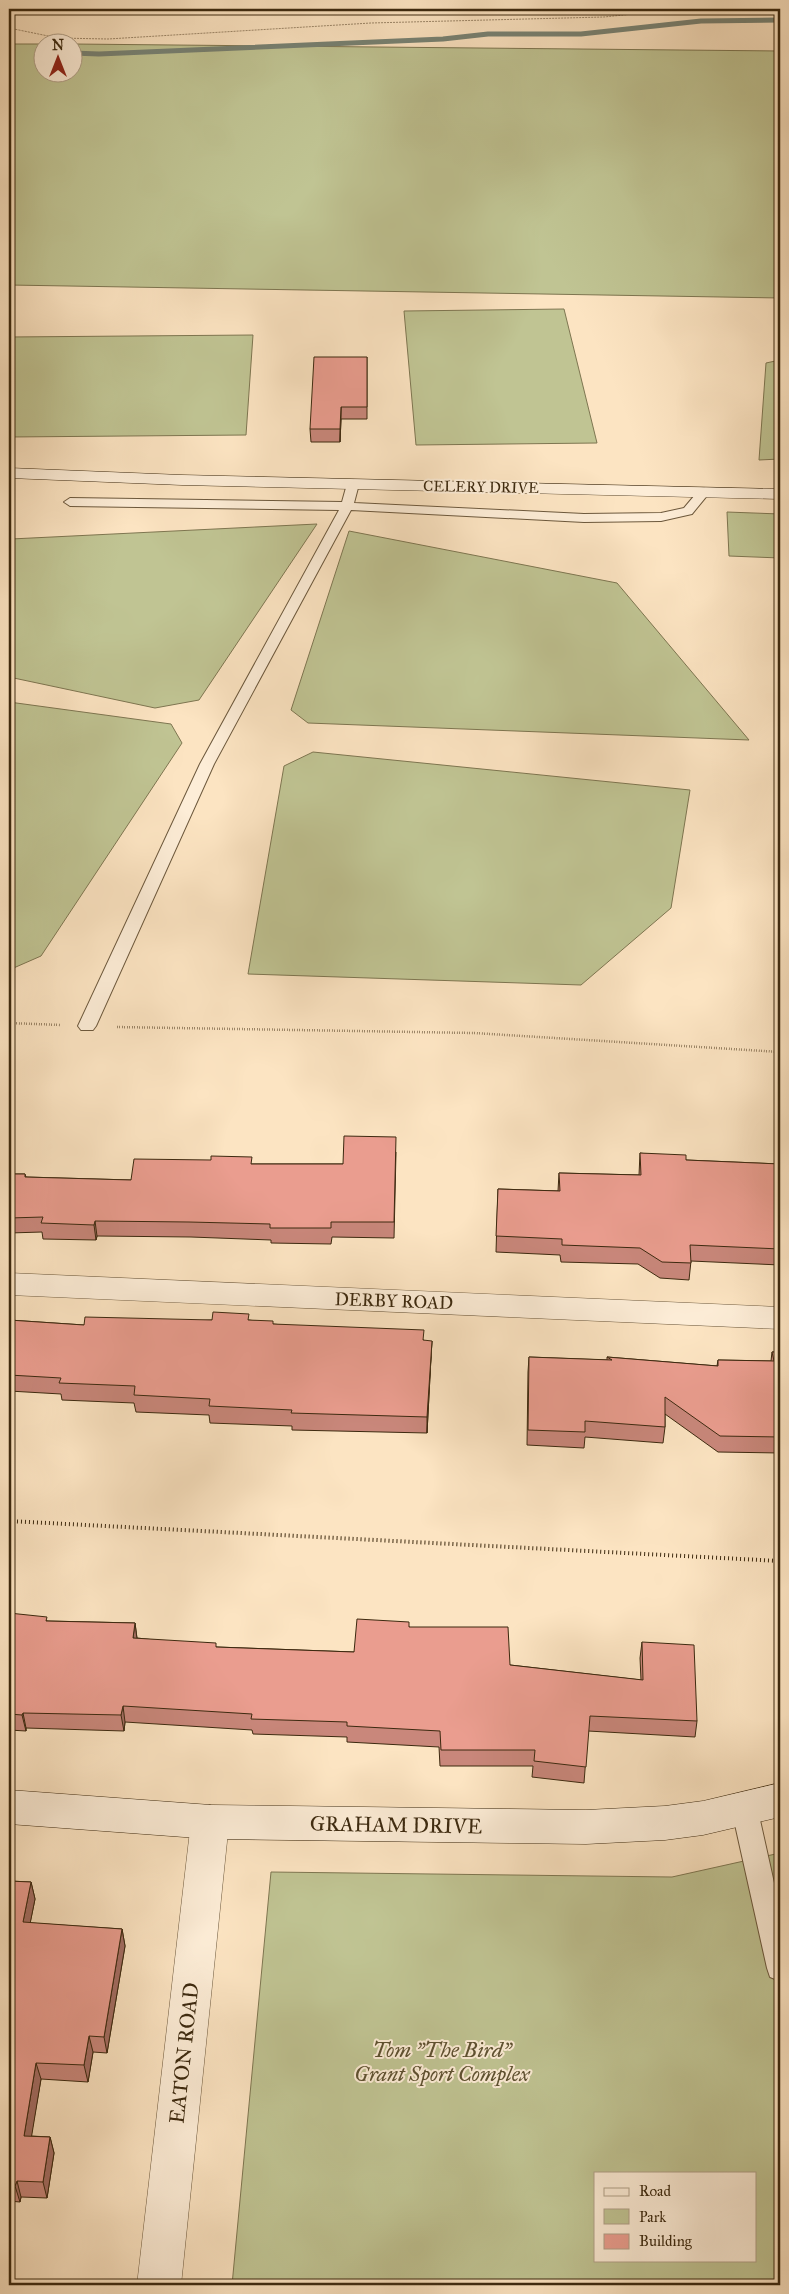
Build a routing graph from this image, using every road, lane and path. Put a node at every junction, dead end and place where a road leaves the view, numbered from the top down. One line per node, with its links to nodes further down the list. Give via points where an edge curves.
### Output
1 (680, 9): 2 (path, via 570,19 373,23 142,38 80,39)
2 (9, 28)
3 (9, 473): 4 (street, CELERY DRIVE)
4 (182, 480): 5 (street, CELERY DRIVE); 6 (street, CELERY DRIVE)
5 (9, 482)
6 (353, 484): 7 (street, CELERY DRIVE); 10 (lane)
7 (704, 492): 8 (street, CELERY DRIVE); 10 (lane, via 688,511 627,518)
8 (780, 494)
9 (70, 502): 10 (lane)
10 (347, 506): 12 (lane, via 207,764)
11 (9, 1023): 12 (path)
12 (87, 1026): 13 (path, via 474,1033)
13 (780, 1052)
14 (9, 1284): 15 (street, DERBY ROAD)
15 (780, 1318)
16 (9, 1521): 17 (path)
17 (780, 1561)
18 (780, 1800): 20 (street, GRAHAM DRIVE)
19 (9, 1807): 21 (street, GRAHAM DRIVE, via 56,1808)
20 (745, 1811): 21 (street, GRAHAM DRIVE, via 666,1824 579,1828); 22 (lane)
21 (210, 1822): 23 (street, EATON ROAD)
22 (780, 1968)
23 (159, 2285)

